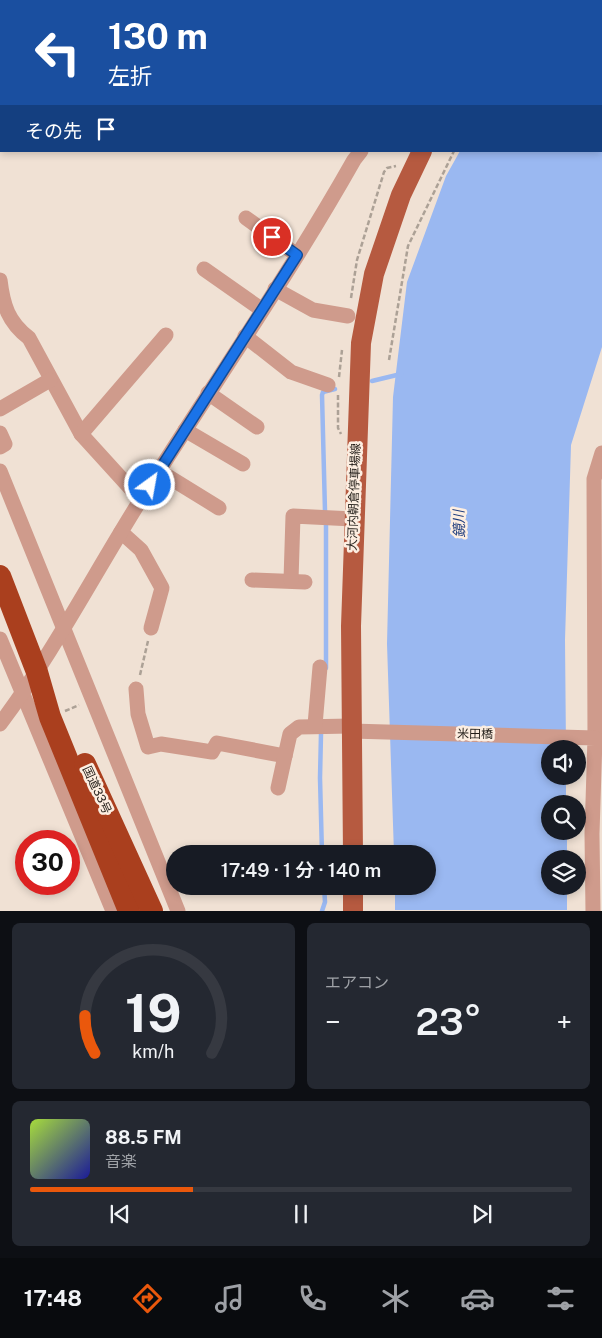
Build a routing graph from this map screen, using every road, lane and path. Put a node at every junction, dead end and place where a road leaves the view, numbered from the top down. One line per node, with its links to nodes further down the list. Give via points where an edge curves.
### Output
1 (454, 152): 13 (path, via 408,246)
2 (353, 154): 5 (street)
3 (418, 155): 29 (main road, 大河内朝倉停車場線, via 374,274 361,343)
4 (246, 218): 5 (street)
5 (297, 255): 8 (street)
6 (204, 269): 9 (street)
7 (0, 280): 14 (street, via 3,306 19,331 29,338)
8 (275, 289): 9 (street); 10 (street, via 314,310)
9 (261, 309): 12 (street)
10 (348, 316)
11 (166, 335): 21 (street)
12 (245, 336): 15 (street, via 291,372); 16 (street)
13 (389, 360)
14 (50, 380): 17 (street); 21 (street)
15 (328, 385)
16 (208, 393): 18 (street); 19 (street)
17 (0, 409)
18 (257, 427)
19 (185, 430): 24 (street); 26 (street)
20 (0, 433): 22 (street, via 4,444)
21 (81, 434): 27 (street)
22 (0, 447)
23 (602, 453): 33 (street, via 594,479)
24 (243, 464)
25 (0, 471): 35 (street)
26 (159, 471): 27 (street); 28 (street)
27 (141, 500): 30 (street)
28 (219, 508)
29 (353, 519): 32 (street, via 293,516 298,581); 43 (main road, 大河内朝倉停車場線)
30 (121, 532): 34 (street, via 141,550 162,588); 35 (street)
31 (0, 576): 38 (highway, 国道33号)
32 (252, 580)
33 (598, 591): 44 (street)
34 (151, 628): 39 (path)
35 (63, 629): 38 (street); 52 (street)
36 (0, 639): 40 (street)
37 (320, 667): 42 (street)
38 (37, 672): 40 (street); 50 (highway, 国道33号, via 50,717); 51 (highway, 国道33号, via 60,713)
39 (136, 689): 45 (street, via 138,714 148,747 160,744 212,752 217,743)
40 (22, 695): 41 (street); 49 (street)
41 (0, 724)
42 (315, 725): 43 (street, 米田橋); 45 (street, 米田橋, via 299,727 290,734)
43 (356, 729): 44 (street, 米田橋); 47 (main road, 大河内朝倉停車場線)
44 (589, 737): 54 (street)
45 (285, 756): 46 (street)
46 (278, 788)
47 (353, 845)
48 (353, 895): 53 (main road)
49 (113, 910)
50 (129, 910)
51 (152, 910)
52 (178, 910)
53 (353, 910)
54 (593, 910)

